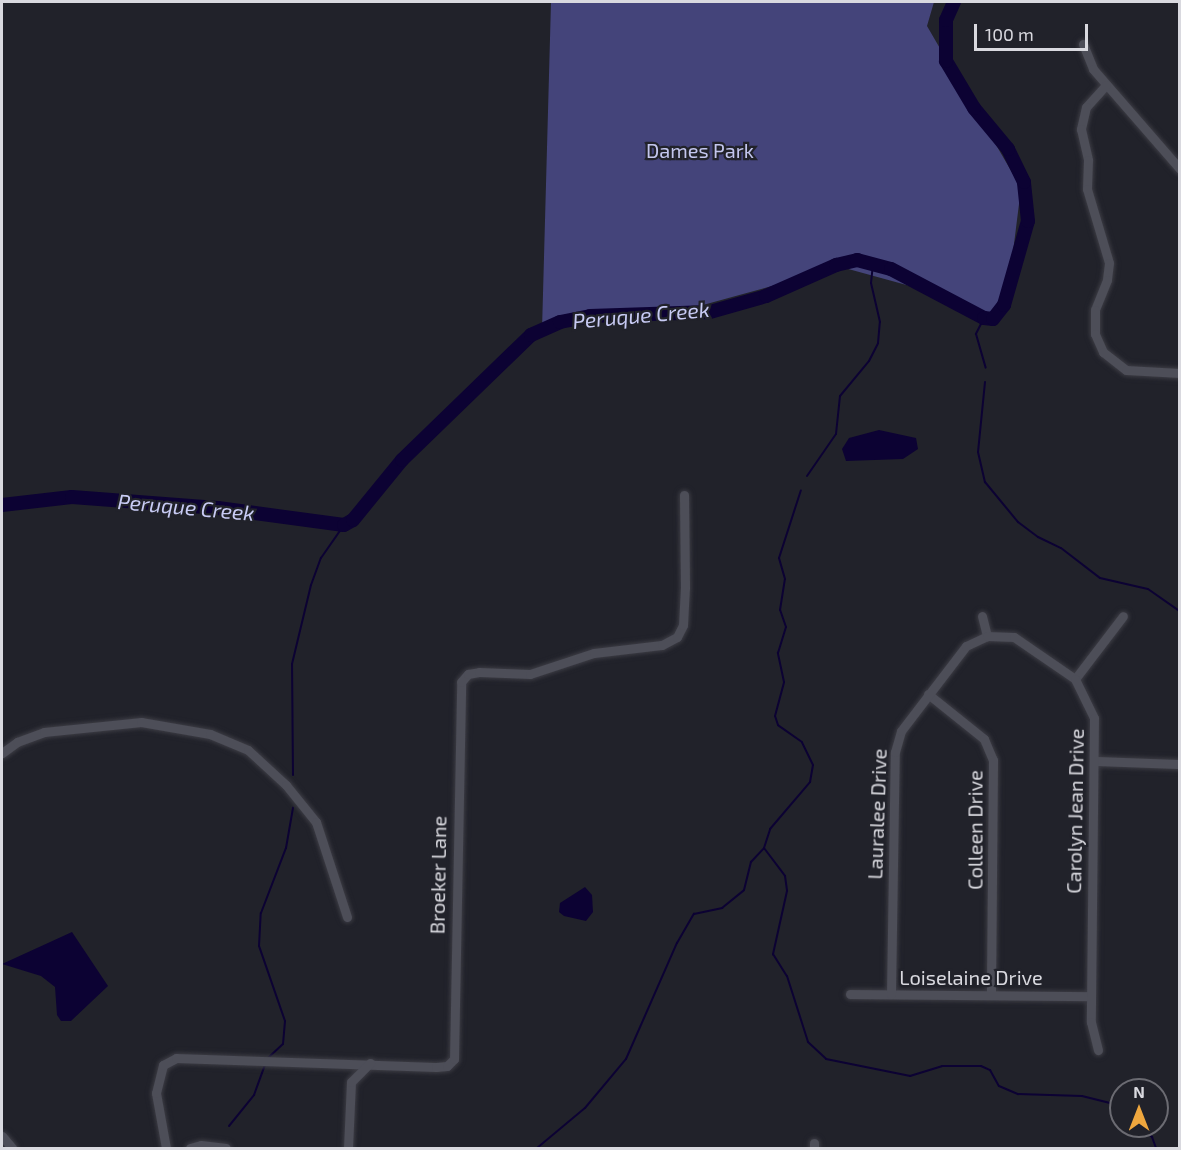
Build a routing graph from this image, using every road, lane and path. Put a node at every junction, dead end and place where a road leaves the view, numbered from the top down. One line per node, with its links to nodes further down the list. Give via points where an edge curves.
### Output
1 (1083, 44): 2 (street, via 1093,69)
2 (1106, 85): 3 (street); 4 (street, via 1092,98 1082,119 1088,160 1087,189 1109,263 1095,310 1095,334 1108,358 1126,370)
3 (1179, 169)
4 (1179, 373)
5 (684, 495): 20 (street, Broeker Lane, via 685,588 677,638 662,645 594,652 530,674 468,674 461,682 453,1009 456,1051 447,1066)
6 (982, 616): 8 (street)
7 (1123, 616): 9 (street)
8 (987, 636): 9 (street, Carolyn Jean Drive, via 1000,634 1025,641); 10 (street, Lauralee Drive, via 966,646)
9 (1075, 679): 12 (street, Carolyn Jean Drive, via 1086,694 1094,718)
10 (928, 694): 16 (street, Lauralee Drive, via 901,731 895,752); 17 (street, Colleen Drive, via 984,739 993,760)
11 (2, 753): 14 (street, via 17,742 44,732 141,722 210,734 248,750 286,785 316,822)
12 (1094, 761): 13 (street); 18 (street, Carolyn Jean Drive)
13 (1179, 764)
14 (347, 917)
15 (850, 994): 16 (street, Loiselaine Drive)
16 (891, 994): 17 (street, Loiselaine Drive)
17 (991, 995): 18 (street, Loiselaine Drive)
18 (1091, 996): 19 (street, Carolyn Jean Drive)
19 (1098, 1050)
20 (370, 1063): 23 (street, Broeker Lane, via 176,1058 163,1065 156,1093); 26 (street, via 351,1082)
21 (2, 1136): 22 (street)
22 (12, 1149)
23 (165, 1149)
24 (190, 1149): 25 (street, via 201,1145)
25 (226, 1149)
26 (348, 1149)

